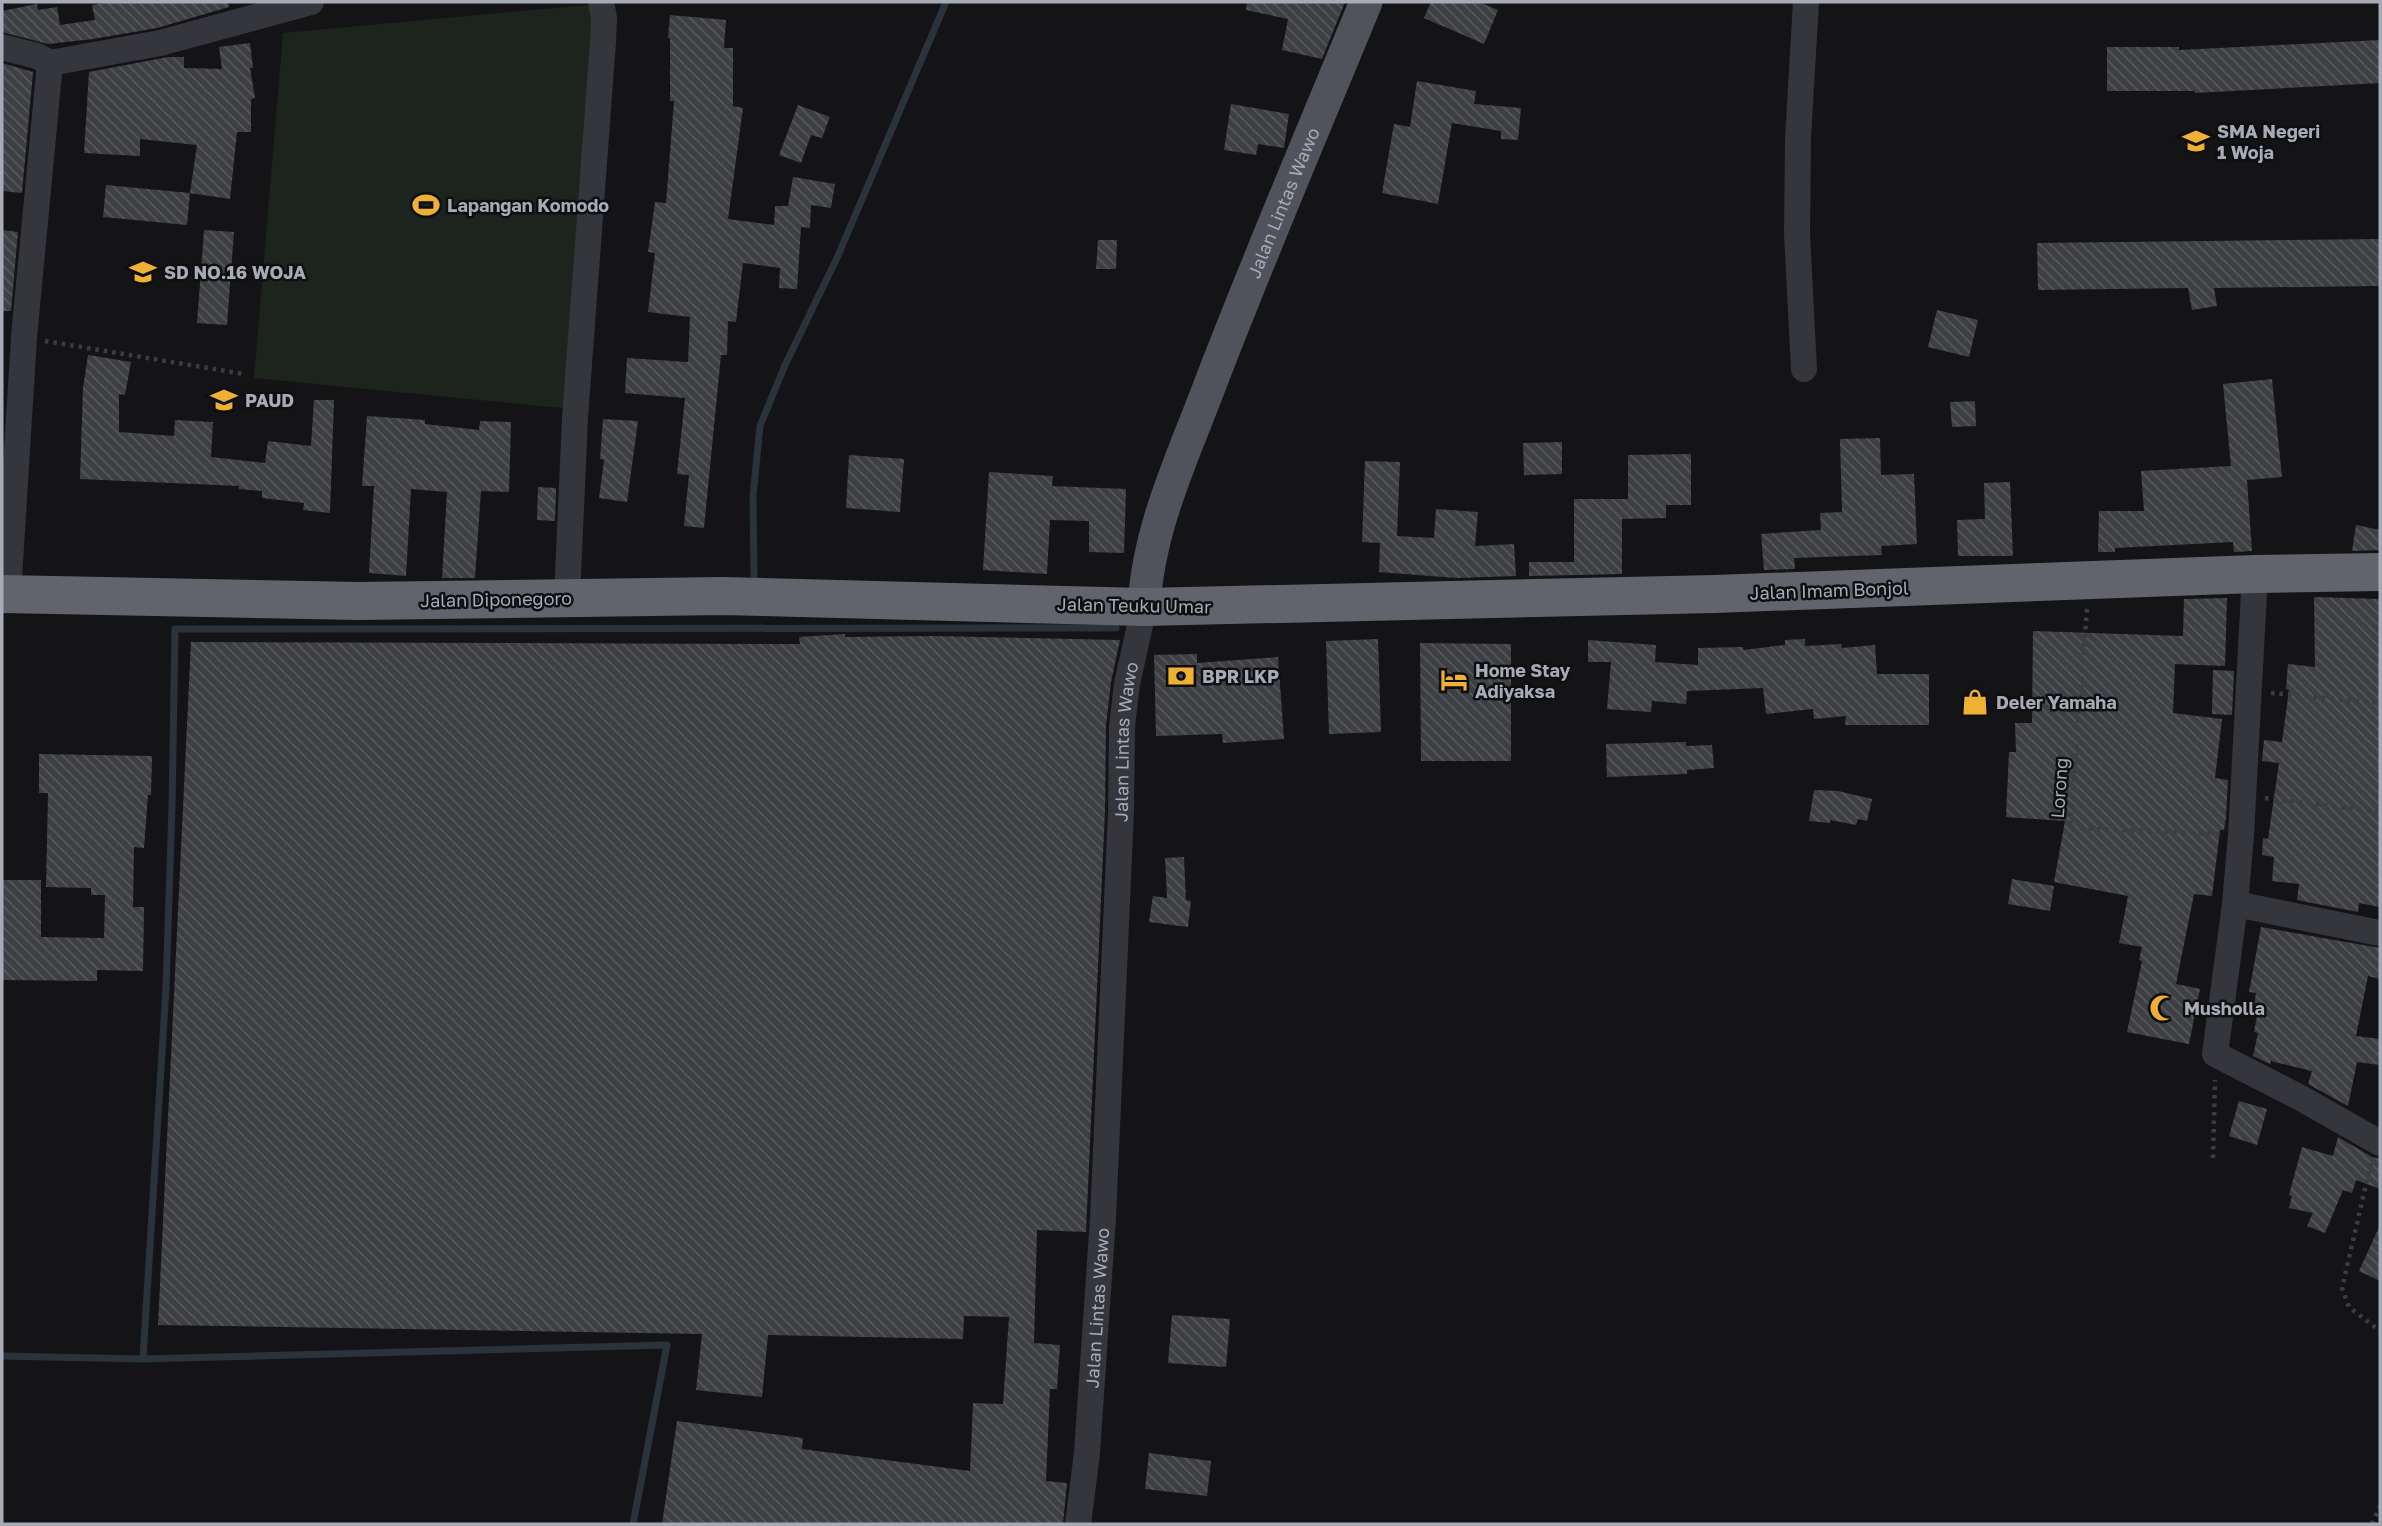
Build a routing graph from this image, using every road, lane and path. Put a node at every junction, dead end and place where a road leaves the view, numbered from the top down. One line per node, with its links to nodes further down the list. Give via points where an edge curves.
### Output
1 (311, 2): 6 (street, via 160,43)
2 (601, 2): 14 (street, via 603,42 575,418)
3 (1366, 2): 17 (main road, Jalan Lintas Wawo, via 1158,520 1147,566)
4 (1806, 2): 8 (street, via 1797,152)
5 (2, 47): 6 (street)
6 (50, 63): 7 (street)
7 (13, 335): 9 (path); 13 (street)
8 (1804, 369)
9 (244, 374)
10 (2380, 572): 11 (highway, Jalan Imam Bonjol)
11 (2255, 574): 12 (highway, Jalan Imam Bonjol); 18 (street)
12 (2089, 580): 16 (highway, Jalan Imam Bonjol); 22 (path, Lorong, via 2070,828)
13 (5, 594): 14 (highway, Jalan Diponegoro, via 359,601)
14 (567, 597): 15 (highway, Jalan Diponegoro)
15 (991, 603): 17 (highway, Jalan Teuku Umar)
16 (1278, 606): 17 (highway, Jalan Teuku Umar)
17 (1144, 607): 30 (street, Jalan Lintas Wawo, via 1126,684 1122,726 1103,1205)
18 (2249, 692): 19 (path); 20 (street)
19 (2380, 703)
20 (2243, 795): 21 (path); 22 (street)
21 (2380, 812)
22 (2241, 835): 23 (street)
23 (2235, 904): 24 (street); 25 (street)
24 (2380, 933)
25 (2216, 1055): 26 (street); 27 (path)
26 (2378, 1142): 28 (path, via 2342,1288 2349,1307)
27 (2213, 1158)
28 (2380, 1331)
29 (2380, 1506): 31 (path)
30 (1078, 1524)
31 (2372, 1524)

